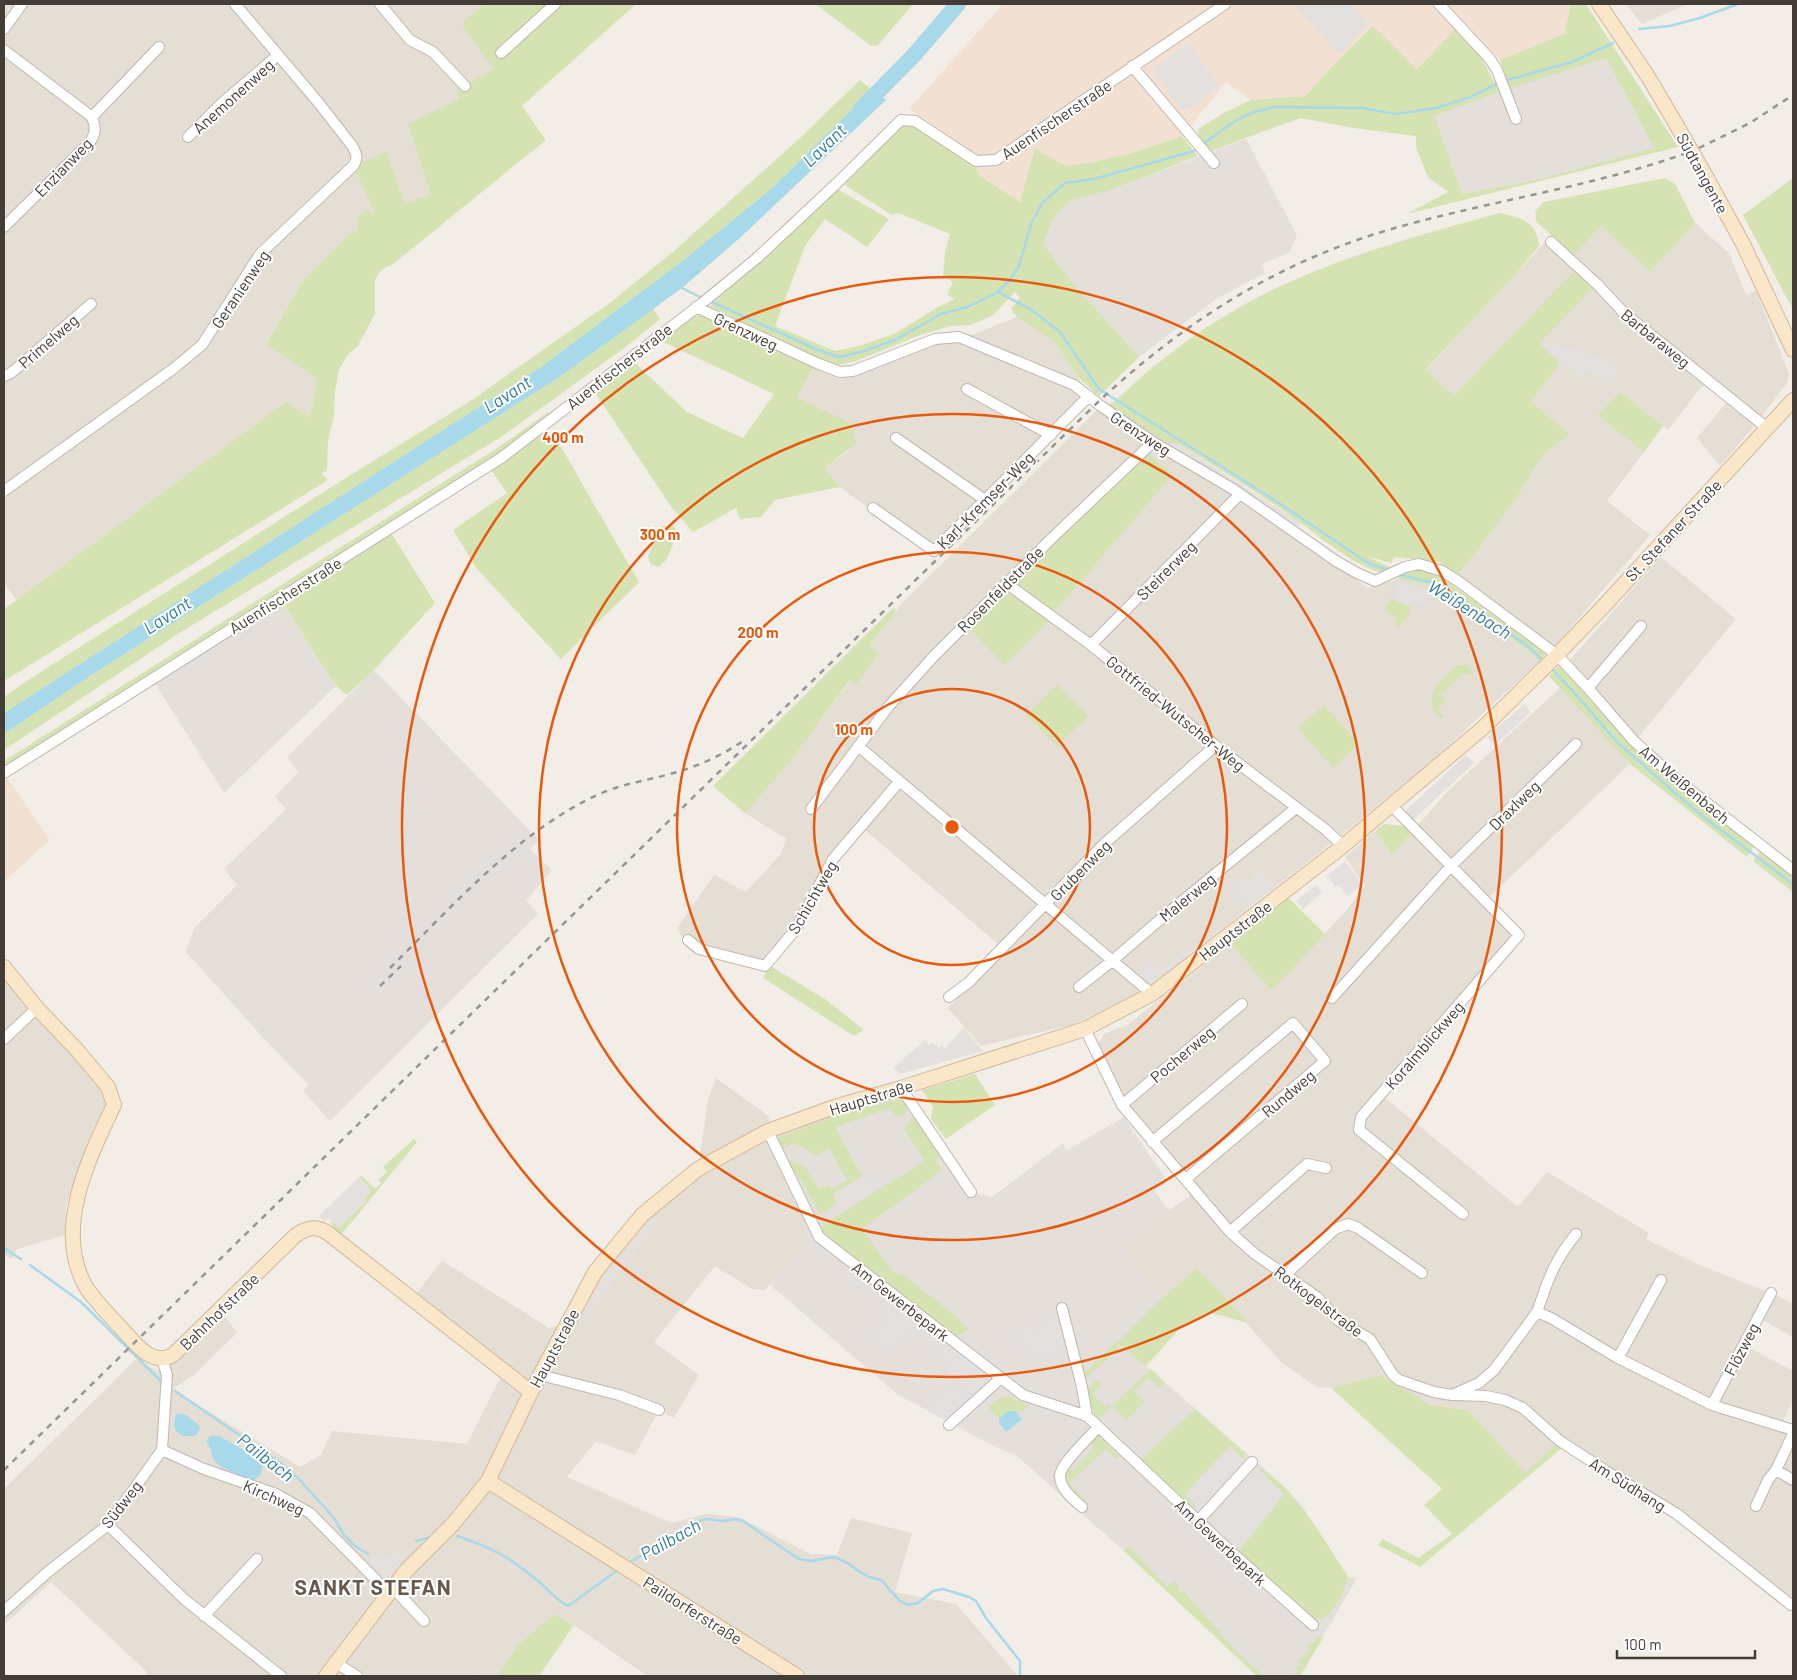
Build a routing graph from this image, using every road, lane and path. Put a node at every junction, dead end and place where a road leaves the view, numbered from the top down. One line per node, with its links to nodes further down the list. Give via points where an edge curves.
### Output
1 (22, 4): 8 (street)
2 (235, 4): 12 (street, Geranienweg)
3 (380, 4): 14 (street, via 410,40 432,52)
4 (555, 4): 11 (street)
5 (1225, 4): 13 (street, Auenfischerstraße)
6 (1439, 4): 16 (street, via 1490,59)
7 (1599, 4): 23 (main road, Südtangente, bridge, via 1647,75 1708,180 1743,244)
8 (4, 29)
9 (159, 47): 15 (street)
10 (4, 50): 15 (street, Enzianweg)
11 (501, 53)
12 (278, 55): 17 (street, Anemonenweg); 32 (street, Geranienweg, via 353,147 357,160 260,254 202,345)
13 (1132, 66): 18 (street); 22 (street, Auenfischerstraße, via 996,160 976,161 914,121 901,120 771,244)
14 (465, 86)
15 (92, 117): 19 (street, Enzianweg, via 95,134 89,144)
16 (1516, 119)
17 (188, 137)
18 (1214, 163)
19 (4, 227)
20 (1551, 242): 28 (street, Barbaraweg, via 1624,313)
21 (91, 304): 24 (street, Primelweg)
22 (698, 305): 26 (street, Grenzweg, via 840,372 935,338 959,337 1074,385); 44 (street, Auenfischerstraße, via 502,458)
23 (1793, 350)
24 (4, 376)
25 (967, 389): 29 (street)
26 (1088, 396): 29 (street, Karl-Kremser-Weg); 31 (street, Grenzweg)
27 (1793, 400): 28 (main road, St. Stefaner Straße)
28 (1767, 428): 39 (main road, St. Stefaner Straße)
29 (1051, 435): 34 (street, Karl-Kremser-Weg)
30 (896, 438): 34 (street)
31 (1153, 442): 33 (street, Grenzweg); 36 (street, Rosenfeldstraße)
32 (4, 491)
33 (1240, 494): 38 (street, Steirerweg); 39 (street, Grenzweg, via 1336,561 1375,581 1419,564 1442,571)
34 (985, 500): 35 (street, Karl-Kremser-Weg, via 934,551)
35 (873, 508)
36 (1006, 583): 38 (street, Gottfried-Wutscher-Weg); 42 (street, Rosenfeldstraße, via 934,656)
37 (1641, 626): 40 (street)
38 (1091, 645): 43 (street, Gottfried-Wutscher-Weg)
39 (1551, 661): 40 (street, Am Weißenbach); 46 (main road, Hauptstraße, via 1484,727)
40 (1588, 688): 51 (street, Am Weißenbach, via 1632,740)
41 (1576, 744): 50 (street, Draxlweg)
42 (858, 746): 45 (street); 48 (street, Rosenfeldstraße)
43 (1215, 746): 47 (street, Gottfried-Wutscher-Weg); 52 (street, Grubenweg, via 1104,844)
44 (4, 773)
45 (899, 782): 52 (street); 53 (street, Schichtweg, via 833,859 796,929 765,966 699,949)
46 (1391, 805): 49 (main road, Hauptstraße); 50 (street, Koralmblickweg)
47 (1296, 808): 49 (street, Gottfried-Wutscher-Weg); 54 (street, Malerweg)
48 (811, 809)
49 (1343, 846): 57 (main road, Hauptstraße)
50 (1451, 866): 59 (street); 71 (street, Koralmblickweg, via 1519,935 1360,1117 1359,1130)
51 (1793, 870)
52 (1046, 905): 54 (street); 58 (street, Grubenweg, via 969,982)
53 (688, 940)
54 (1112, 961): 56 (street, Malerweg); 57 (street)
55 (4, 967): 61 (main road, Bahnhofstraße)
56 (1079, 987)
57 (1152, 994): 62 (main road, Hauptstraße)
58 (949, 997)
59 (1332, 998)
60 (1242, 1004): 65 (street, Pocherweg)
61 (38, 1008): 63 (street); 81 (main road, Bahnhofstraße, via 108,1087 114,1104 93,1150 78,1195 72,1224 75,1258 86,1287 113,1319 141,1349)
62 (1085, 1029): 64 (main road, Hauptstraße); 65 (street, Rotkogelstraße)
63 (4, 1038)
64 (901, 1088): 66 (main road, Hauptstraße, via 834,1107); 70 (street)
65 (1122, 1105): 67 (street, Rotkogelstraße)
66 (768, 1131): 82 (main road, Hauptstraße, via 698,1169 642,1215 595,1272); 83 (street, Am Gewerbepark, via 819,1237)
67 (1152, 1142): 69 (street, Rotkogelstraße); 69 (street, Rundweg, via 1293,1023 1325,1061)
68 (1326, 1168): 72 (street, via 1307,1164)
69 (1186, 1179): 72 (street, Rotkogelstraße)
70 (971, 1192)
71 (1463, 1214)
72 (1230, 1232): 75 (street, Rotkogelstraße)
73 (1576, 1234): 79 (street, via 1548,1277)
74 (1422, 1273): 75 (street, via 1348,1224 1336,1229)
75 (1284, 1276): 85 (street, Rotkogelstraße, via 1316,1297 1339,1321 1370,1339 1399,1380)
76 (1661, 1280): 80 (street)
77 (1771, 1293): 86 (street, Flözweg)
78 (1062, 1308): 88 (street)
79 (1537, 1312): 80 (street); 85 (street, via 1486,1378)
80 (1618, 1358): 86 (street)
81 (162, 1359): 84 (main road, Bahnhofstraße, via 180,1349 295,1236 312,1228 329,1234); 93 (street, via 167,1375)
82 (540, 1375): 84 (main road, Hauptstraße); 87 (street, via 619,1395)
83 (1001, 1378): 88 (street, Am Gewerbepark, via 1023,1395); 89 (street)
84 (531, 1392): 97 (main road, Hauptstraße)
85 (1452, 1395): 104 (street, Am Südhang, via 1486,1396 1523,1408 1560,1441 1677,1514)
86 (1712, 1404): 91 (street)
87 (660, 1410)
88 (1086, 1416): 90 (street, Am Gewerbepark)
89 (949, 1425)
90 (1098, 1428): 99 (street, via 1064,1465 1060,1475 1062,1487); 100 (street, Am Gewerbepark)
91 (1793, 1430)
92 (1793, 1434): 95 (street)
93 (162, 1450): 101 (street, Südweg); 103 (street, Kirchweg, via 204,1469 276,1494 310,1512)
94 (1252, 1462): 100 (street)
95 (1776, 1470): 96 (street); 98 (street)
96 (1793, 1480)
97 (488, 1481): 103 (main road, Hauptstraße); 113 (main road, Paildorferstraße)
98 (1756, 1506)
99 (1082, 1507)
100 (1198, 1521): 108 (street, Am Gewerbepark)
101 (108, 1525): 105 (street, Südweg); 106 (street)
102 (257, 1559): 106 (street)
103 (391, 1590): 107 (street, Kirchweg); 109 (main road, Hauptstraße)
104 (1790, 1605)
105 (4, 1611)
106 (204, 1616): 110 (street)
107 (424, 1621)
108 (1313, 1625)
109 (336, 1663): 111 (main road, Hauptstraße); 112 (street)
110 (282, 1676)
111 (326, 1676)
112 (356, 1676)
113 (797, 1676)

